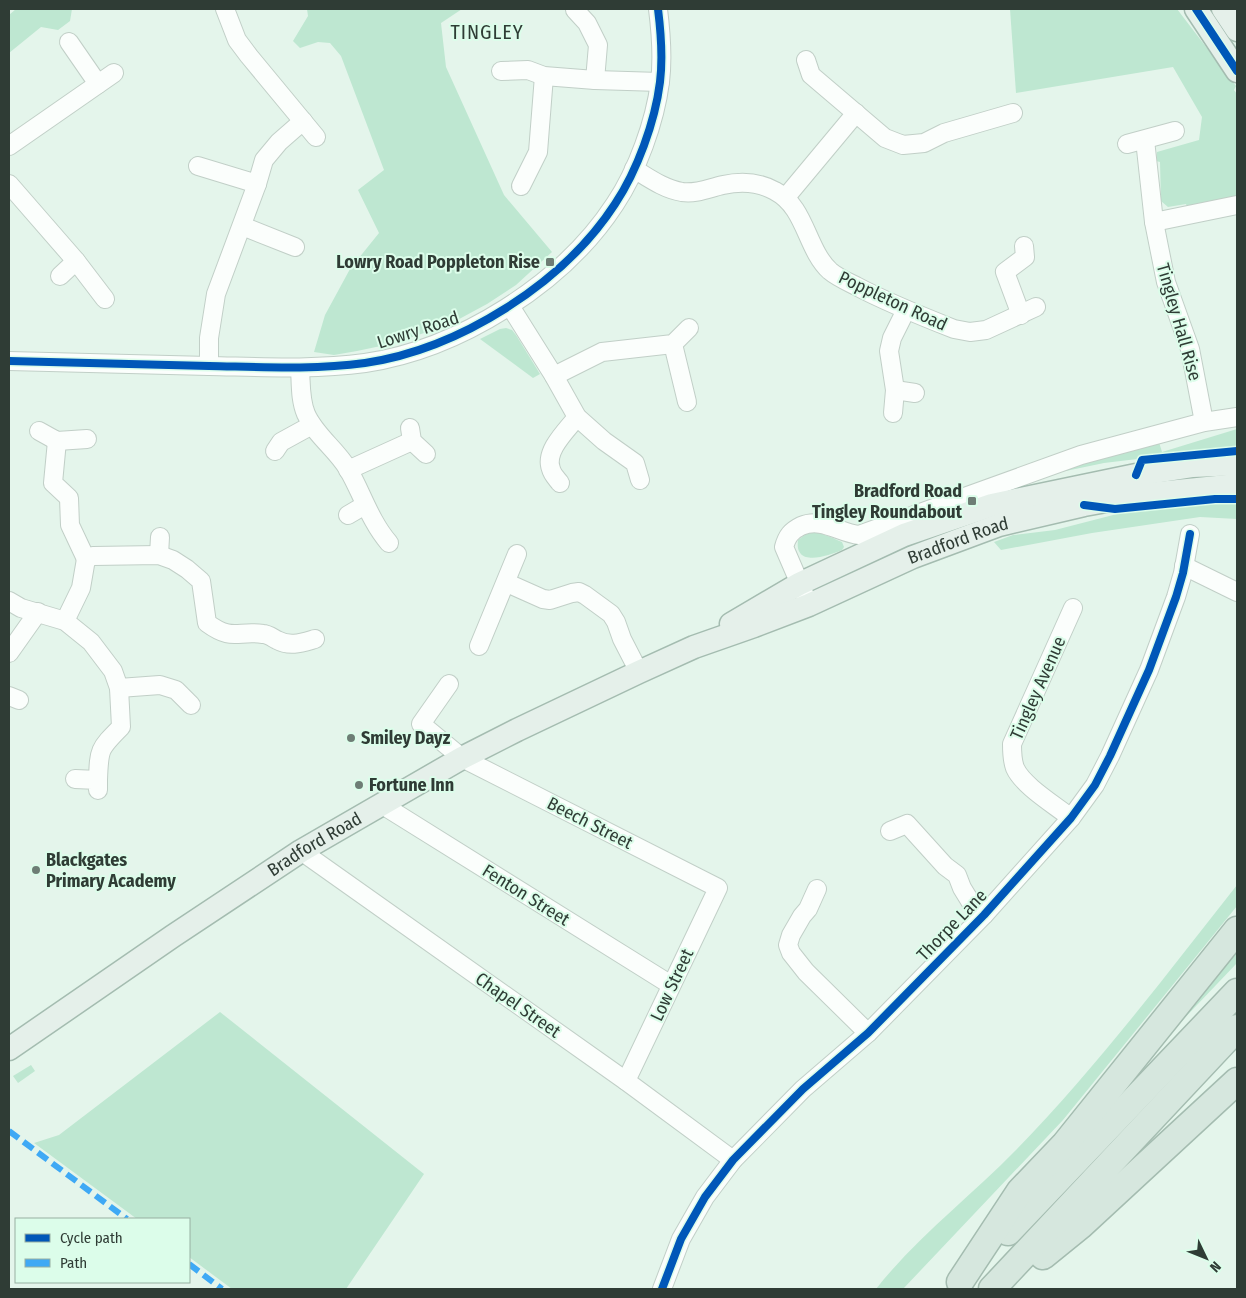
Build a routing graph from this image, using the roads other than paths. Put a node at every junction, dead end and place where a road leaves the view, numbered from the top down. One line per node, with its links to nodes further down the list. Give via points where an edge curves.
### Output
1 (224, 9): 18 (street, via 237,40 248,56)
2 (658, 9): 14 (street, Lowry Road)
3 (1196, 9): 10 (main road)
4 (1223, 9): 6 (main road)
5 (575, 10): 13 (street, via 587,23 598,45)
6 (1237, 30)
7 (69, 42): 15 (street)
8 (806, 60): 17 (street, via 811,75)
9 (501, 71): 12 (street, via 528,70)
10 (1237, 71)
11 (114, 73): 15 (street)
12 (544, 76): 13 (street); 26 (street, via 538,152)
13 (595, 80): 14 (street)
14 (660, 82): 23 (street, Lowry Road, via 648,132)
15 (98, 84): 21 (street)
16 (1004, 111): 17 (street, via 924,143 903,145 885,138)
17 (856, 113): 27 (street)
18 (303, 121): 20 (street); 25 (street, via 264,160)
19 (1175, 131): 29 (street, Tingley Hall Rise, via 1136,142)
20 (316, 137)
21 (9, 146)
22 (198, 166): 25 (street)
23 (634, 169): 27 (street, Poppleton Road, via 665,187 683,192 700,192 742,182 759,184); 36 (street, Lowry Road, via 616,204 592,235 563,264)
24 (9, 184): 33 (street)
25 (257, 184): 30 (street)
26 (521, 186)
27 (786, 197): 37 (street, Poppleton Road, via 802,221 818,258 831,272)
28 (1237, 205): 29 (street)
29 (1154, 222): 50 (street, Tingley Hall Rise, via 1166,282 1190,348)
30 (242, 226): 32 (street); 41 (street, via 216,294 209,338)
31 (1024, 246): 37 (street, Poppleton Road, via 1025,257 1004,272 1029,311 986,330 970,332)
32 (295, 247)
33 (76, 261): 34 (street); 35 (street)
34 (60, 276)
35 (105, 299)
36 (510, 306): 42 (street, Lowry Road, via 454,337 409,352 366,362); 43 (street)
37 (906, 310): 44 (street, via 889,351)
38 (689, 328): 39 (street)
39 (673, 344): 43 (street, via 602,352); 46 (street)
40 (9, 361): 41 (street, Lowry Road)
41 (209, 366): 42 (street, Lowry Road)
42 (300, 368): 51 (street, via 302,399)
43 (554, 376): 48 (street)
44 (895, 390): 45 (street); 47 (street)
45 (915, 393)
46 (687, 402)
47 (893, 413)
48 (577, 417): 59 (street, via 635,463); 60 (street, via 549,460 551,470)
49 (1237, 417): 50 (street)
50 (1204, 422): 72 (street, via 1081,455 859,535 848,534 823,523 807,523 794,529 784,547)
51 (312, 425): 55 (street, via 281,442); 58 (street)
52 (39, 431): 54 (street)
53 (87, 439): 54 (street)
54 (57, 441): 69 (street, via 53,483 69,498 70,525)
55 (275, 451)
56 (426, 454): 58 (street, via 411,435)
57 (1237, 464): 72 (main road, Bradford Road, via 1136,474 992,505 904,536)
58 (348, 470): 62 (street)
59 (640, 480)
60 (560, 483)
61 (1237, 485): 75 (main road, Bradford Road, via 1139,495 999,525 913,557)
62 (365, 505): 63 (street); 66 (street)
63 (348, 515)
64 (1190, 534): 70 (street, Thorpe Lane)
65 (160, 537): 68 (street)
66 (389, 543)
67 (518, 554): 71 (street)
68 (159, 555): 69 (street, via 92,556); 79 (street, via 174,560 201,582 207,623 218,631 227,635 264,634 286,644 301,644)
69 (86, 559): 78 (street, via 81,588)
70 (1184, 566): 73 (street); 90 (street, Thorpe Lane, via 1149,670 1095,785)
71 (507, 583): 80 (street); 83 (street, via 543,599 578,592 585,595 616,622)
72 (799, 584): 75 (street); 81 (main road, Bradford Road)
73 (1237, 592)
74 (9, 601): 76 (street)
75 (809, 605): 81 (main road, Bradford Road)
76 (38, 612): 78 (street); 82 (street)
77 (1065, 616): 90 (street, Tingley Avenue, via 1012,744 1012,757 1023,779)
78 (65, 621): 85 (street, via 91,642 113,671)
79 (315, 639)
80 (479, 646)
81 (694, 647): 83 (main road, Bradford Road)
82 (9, 653)
83 (639, 672): 87 (main road, Bradford Road)
84 (449, 684): 87 (street, Beech Street, via 421,724)
85 (119, 688): 86 (street, via 160,686 176,690); 88 (street, via 121,727 99,755 98,785)
86 (191, 705)
87 (462, 758): 89 (main road, Bradford Road); 93 (street, Beech Street)
88 (75, 778)
89 (381, 804): 92 (main road, Bradford Road); 97 (street, Fenton Street)
90 (1071, 818): 95 (street, Thorpe Lane)
91 (890, 831): 95 (street, via 907,824 956,874 970,900)
92 (301, 852): 101 (main road, Bradford Road, via 172,936); 103 (street, Chapel Street)
93 (718, 888): 97 (street, Low Street)
94 (817, 889): 100 (street, via 788,945 781,948)
95 (984, 915): 100 (street, Thorpe Lane)
96 (1237, 930): 105 (highway, via 1065,1144 1020,1191)
97 (671, 985): 103 (street, Low Street)
98 (1237, 992): 105 (highway)
99 (1237, 1028): 107 (highway)
100 (868, 1034): 104 (street, Thorpe Lane, via 803,1089)
101 (9, 1049)
102 (1237, 1080): 108 (highway, via 1080,1226)
103 (626, 1081): 104 (street, Chapel Street)
104 (733, 1160): 106 (street, Thorpe Lane, via 705,1197 681,1239)
105 (956, 1286)
106 (662, 1289)
107 (992, 1289)
108 (1001, 1289)

